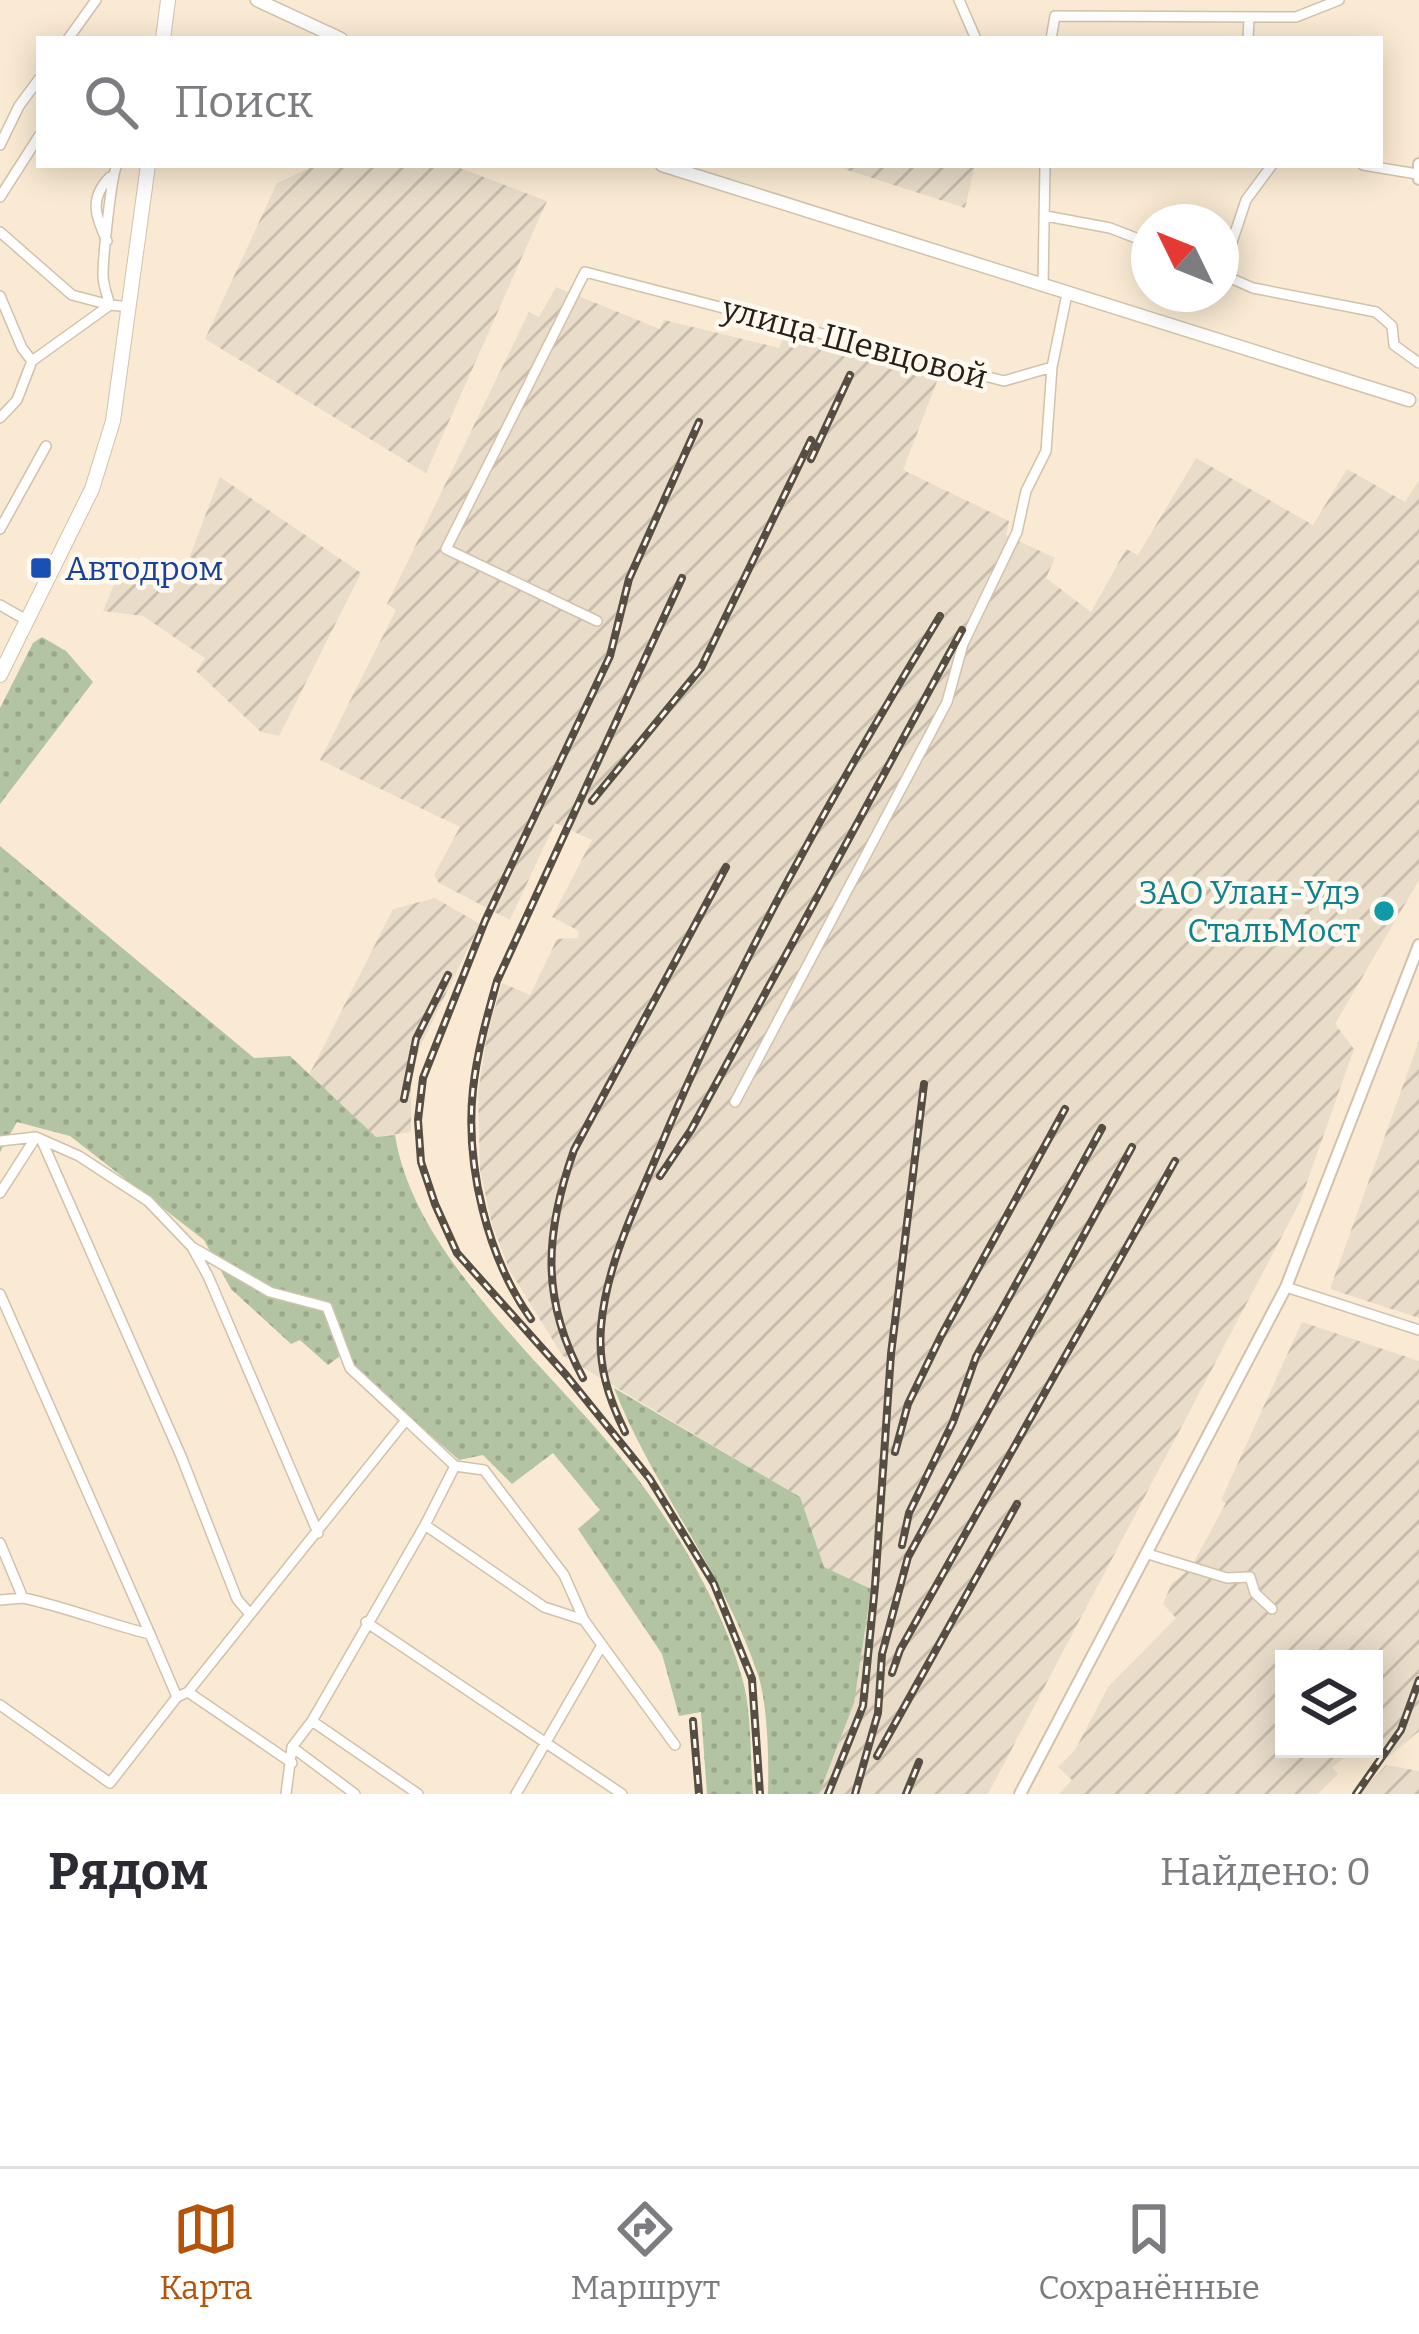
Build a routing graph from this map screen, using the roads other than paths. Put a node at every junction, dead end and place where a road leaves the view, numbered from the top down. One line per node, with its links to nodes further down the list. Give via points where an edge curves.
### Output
1 (168, 0): 10 (main road)
2 (257, 0): 11 (main road)
3 (959, 0): 12 (street)
4 (1057, 0): 7 (street)
5 (1339, 0): 8 (street, via 1297,17)
6 (93, 1): 9 (street)
7 (1055, 16): 8 (street); 13 (street)
8 (1249, 18): 14 (street)
9 (70, 36)
10 (163, 36)
11 (335, 36)
12 (975, 36)
13 (1052, 36)
14 (1248, 36)
15 (36, 83): 17 (street)
16 (36, 141): 26 (street)
17 (0, 145)
18 (115, 168): 25 (street)
19 (148, 168): 37 (main road)
20 (671, 168): 33 (main road)
21 (1045, 168): 27 (street)
22 (1270, 168): 28 (street)
23 (1383, 168): 24 (street)
24 (1418, 172)
25 (110, 177): 31 (street); 31 (street, via 95,204)
26 (0, 197)
27 (1046, 217): 30 (street); 33 (street)
28 (1239, 221)
29 (0, 232): 36 (street, via 72,295)
30 (1131, 236)
31 (107, 241): 36 (street)
32 (1239, 282): 39 (street, via 1376,312 1392,326 1394,345)
33 (1043, 286): 34 (main road)
34 (1067, 293): 40 (street); 41 (main road)
35 (0, 296): 38 (street)
36 (110, 305): 37 (street); 38 (street)
37 (130, 308): 46 (main road, via 113,421 92,489)
38 (32, 361): 42 (street, via 17,400)
39 (1419, 363)
40 (1052, 368): 47 (street, улица Шевцовой, via 1004,381 585,272 446,549); 50 (street, via 1046,451 947,702)
41 (1416, 400)
42 (0, 418)
43 (46, 446): 44 (street)
44 (0, 529)
45 (0, 605): 46 (street)
46 (28, 620): 48 (main road)
47 (596, 622)
48 (0, 675)
49 (1419, 945): 55 (street)
50 (735, 1102)
51 (39, 1138): 52 (street); 53 (street); 54 (street, via 148,1201); 67 (street)
52 (0, 1141)
53 (0, 1193)
54 (192, 1247): 58 (street, via 269,1292 327,1307 350,1368); 61 (street)
55 (1286, 1287): 57 (street); 63 (street)
56 (0, 1294): 70 (street)
57 (1419, 1330)
58 (406, 1420): 59 (street); 61 (street)
59 (455, 1466): 60 (street); 68 (street, via 484,1470 565,1575)
60 (425, 1526): 68 (street, via 544,1607); 69 (street)
61 (318, 1533): 67 (street)
62 (0, 1543): 64 (street)
63 (1148, 1554): 66 (street, via 1250,1577); 84 (street)
64 (23, 1598): 65 (street); 70 (street)
65 (0, 1600)
66 (1272, 1610)
67 (249, 1613): 72 (street)
68 (584, 1620): 71 (street)
69 (366, 1622): 74 (street); 75 (street)
70 (150, 1634): 72 (street)
71 (602, 1645): 75 (street); 76 (street)
72 (183, 1694): 73 (street, via 110,1783); 78 (street)
73 (0, 1705)
74 (312, 1721): 77 (street); 81 (street)
75 (546, 1743): 82 (street); 83 (street)
76 (675, 1744)
77 (292, 1747): 78 (street); 80 (street)
78 (292, 1763): 79 (street)
79 (286, 1794)
80 (355, 1794)
81 (418, 1794)
82 (516, 1794)
83 (622, 1794)
84 (1020, 1794)

